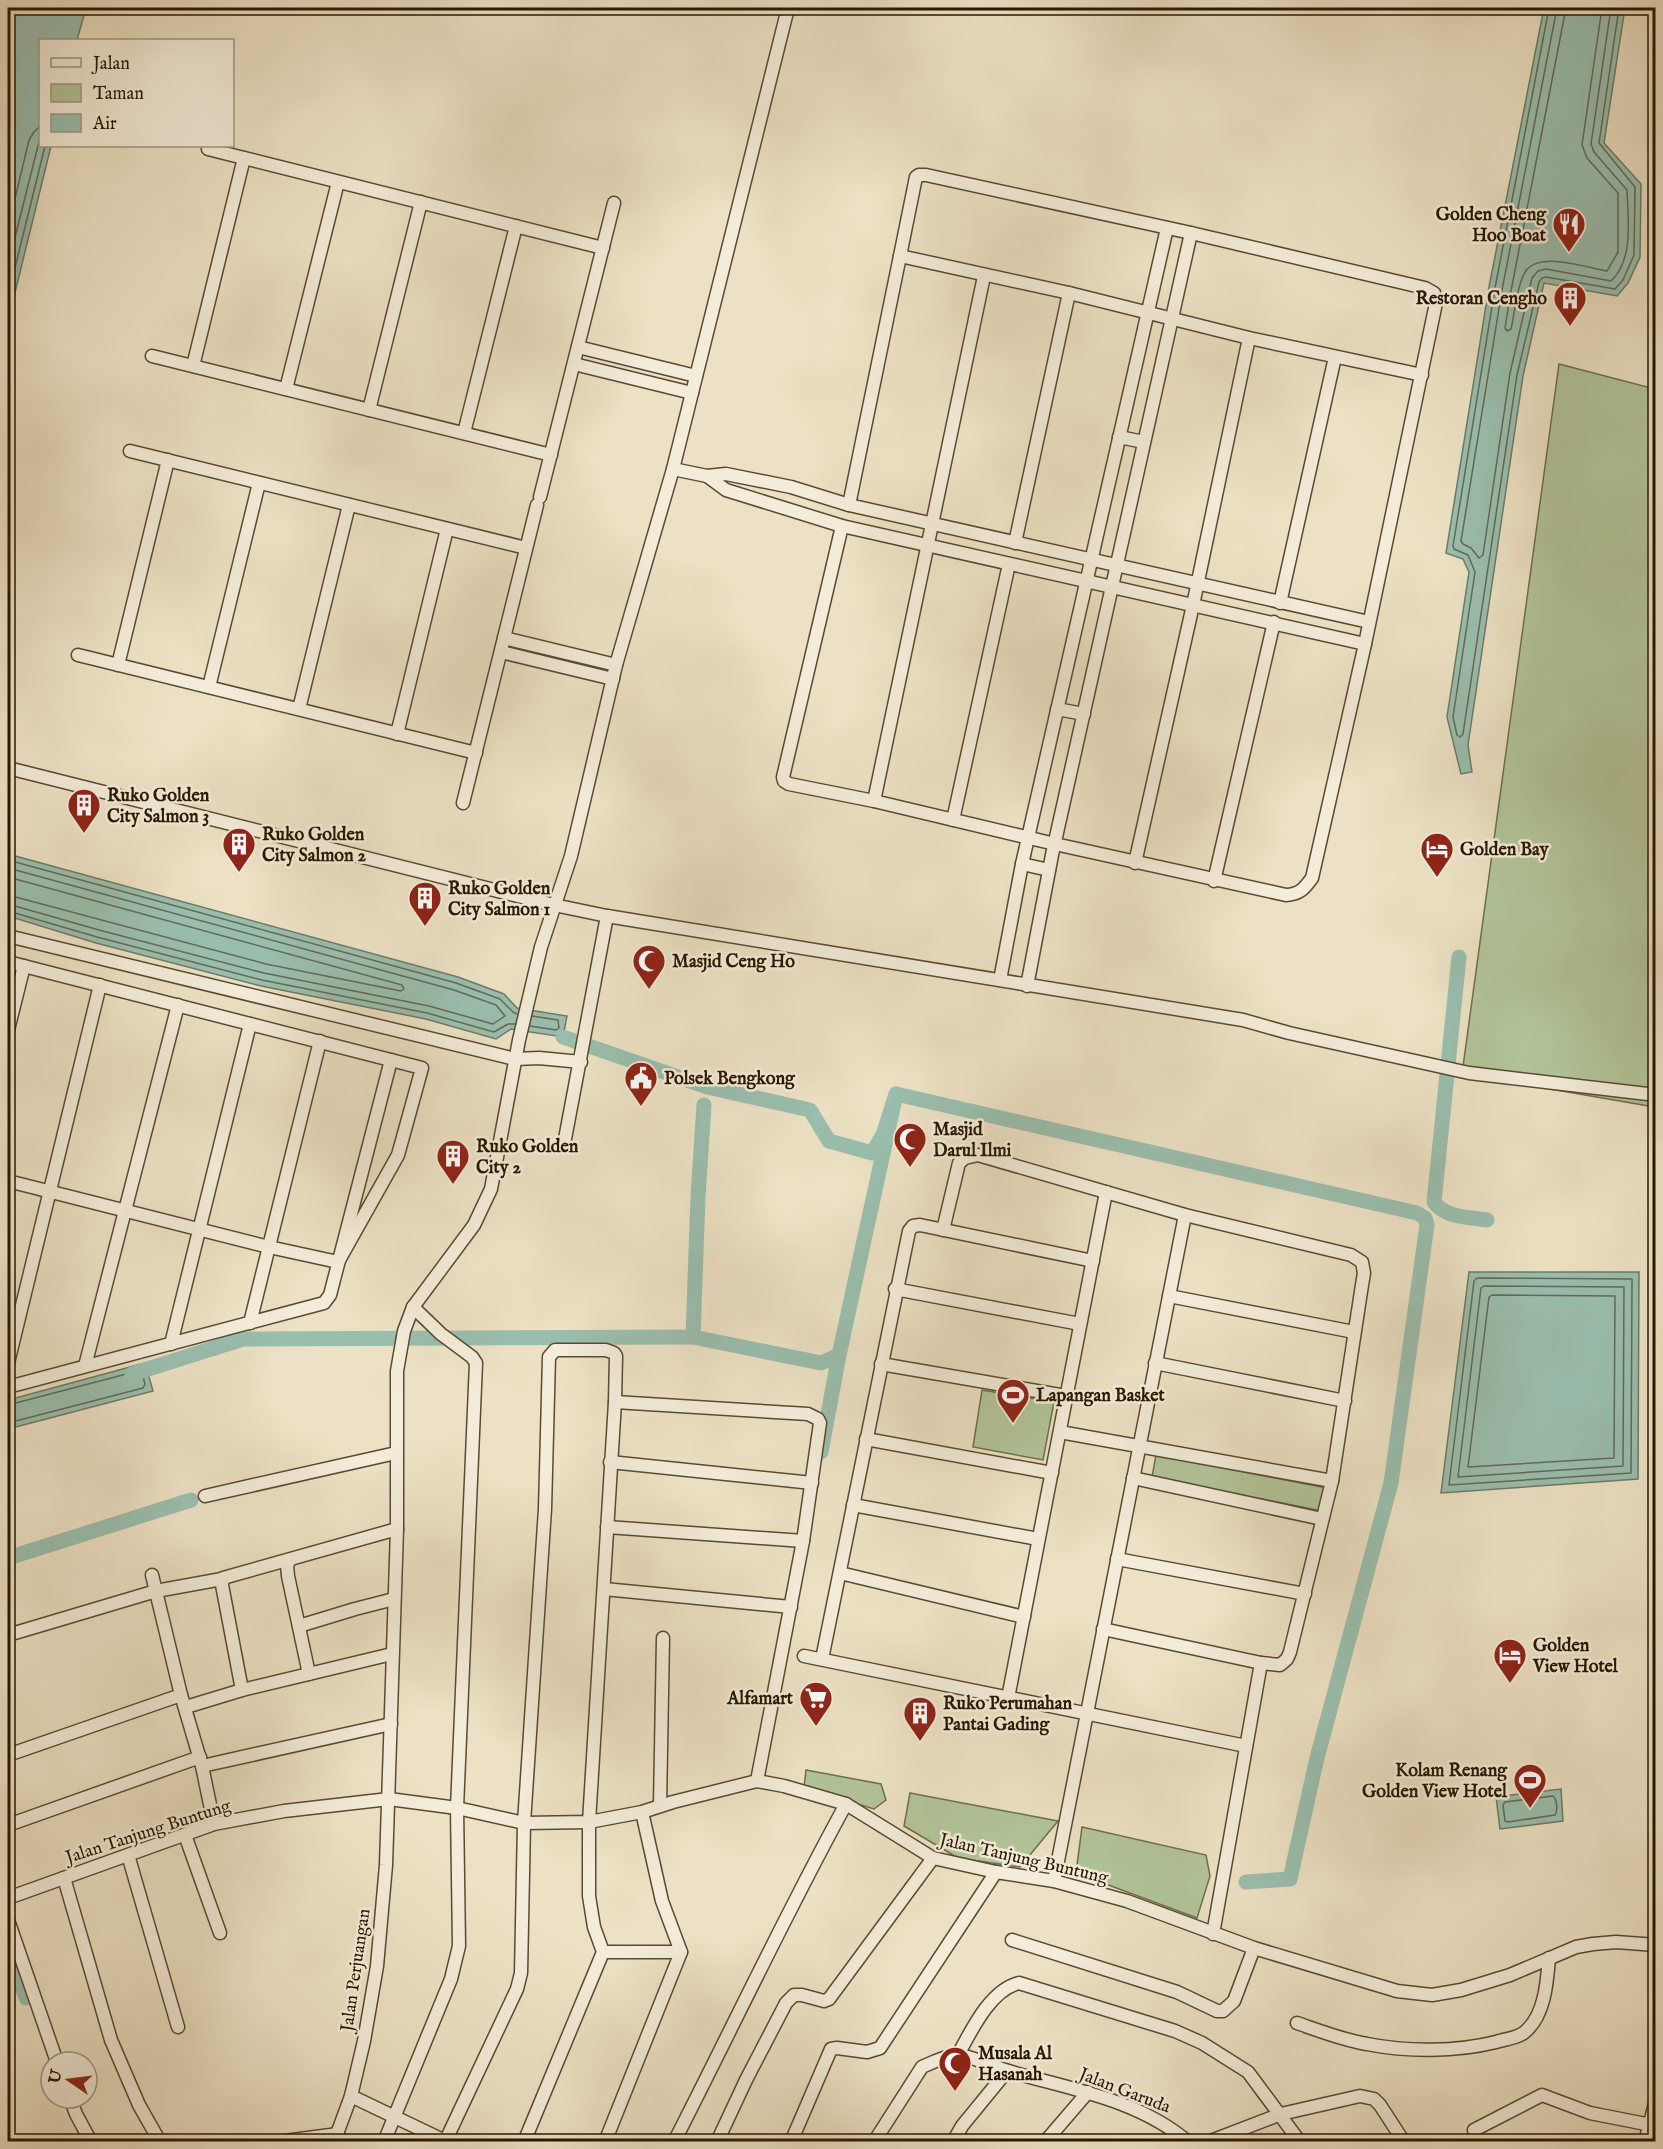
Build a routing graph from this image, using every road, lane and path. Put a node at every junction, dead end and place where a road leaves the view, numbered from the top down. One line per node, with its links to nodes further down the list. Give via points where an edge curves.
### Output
1 (788, 8): 23 (street, Jalan Perjuangan)
2 (208, 149): 3 (street)
3 (244, 158): 4 (street); 21 (street)
4 (338, 182): 5 (street); 24 (street)
5 (421, 202): 7 (street); 26 (street)
6 (614, 203): 10 (street)
7 (516, 226): 10 (street); 27 (street)
8 (1167, 228): 9 (street); 11 (street, via 920,175 916,177); 14 (street)
9 (1191, 233): 15 (street); 22 (street, via 1434,293 1436,303)
10 (603, 248): 17 (street)
11 (900, 256): 12 (street); 38 (street)
12 (984, 276): 13 (street); 40 (street)
13 (1069, 294): 14 (street); 43 (street)
14 (1147, 312): 15 (street); 28 (street)
15 (1172, 319): 16 (street); 29 (street)
16 (1249, 338): 19 (street); 50 (street)
17 (578, 347): 20 (street); 23 (street)
18 (152, 356): 21 (street)
19 (1335, 357): 22 (street); 52 (street)
20 (574, 364): 25 (street); 31 (street)
21 (193, 366): 24 (street)
22 (1422, 375): 55 (street)
23 (696, 376): 25 (street, Jalan Perjuangan)
24 (286, 389): 26 (street)
25 (692, 393): 33 (street, Jalan Perjuangan)
26 (369, 410): 27 (street)
27 (464, 434): 31 (street)
28 (1119, 437): 29 (street); 46 (street)
29 (1144, 442): 48 (street)
30 (130, 451): 32 (street)
31 (551, 455): 45 (street)
32 (168, 460): 35 (street); 60 (street)
33 (673, 469): 34 (street); 61 (street, Jalan Perjuangan)
34 (707, 476): 36 (street, via 726,474); 39 (street, via 726,490)
35 (259, 483): 37 (street); 63 (street)
36 (791, 487): 38 (street); 39 (street)
37 (349, 505): 42 (street); 65 (street)
38 (849, 506): 40 (street)
39 (786, 508): 41 (street)
40 (933, 525): 43 (street); 44 (street)
41 (842, 526): 44 (street); 70 (street, via 783,777 789,784)
42 (447, 529): 45 (street); 67 (street)
43 (1015, 543): 46 (street)
44 (927, 546): 47 (street); 70 (street)
45 (526, 548): 56 (street)
46 (1090, 561): 48 (street); 49 (street)
47 (1009, 564): 49 (street); 72 (street)
48 (1117, 566): 50 (street); 51 (street)
49 (1086, 581): 51 (street); 64 (street)
50 (1196, 584): 52 (street); 53 (street)
51 (1113, 587): 53 (street); 66 (street)
52 (1280, 603): 55 (street)
53 (1193, 605): 54 (street); 75 (street)
54 (1274, 622): 57 (street); 78 (street)
55 (1369, 622): 57 (street)
56 (504, 638): 58 (street); 61 (street)
57 (1365, 644): 78 (street, via 1312,878 1297,894 1286,895)
58 (501, 652): 62 (street); 68 (street)
59 (78, 655): 60 (street)
60 (118, 665): 63 (street)
61 (616, 665): 62 (street, Jalan Perjuangan)
62 (613, 679): 79 (street, Jalan Perjuangan, via 571,856)
63 (209, 687): 65 (street)
64 (1057, 709): 66 (street); 73 (street)
65 (299, 710): 67 (street)
66 (1084, 714): 74 (street)
67 (397, 734): 68 (street)
68 (476, 753): 71 (street)
69 (8, 768): 79 (street)
70 (874, 801): 72 (street)
71 (464, 803)
72 (953, 820): 73 (street)
73 (1027, 837): 74 (street); 76 (street)
74 (1055, 844): 75 (street); 77 (street)
75 (1134, 863): 78 (street)
76 (1022, 864): 77 (street); 84 (street)
77 (1049, 870): 86 (street)
78 (1214, 881)
79 (554, 905): 80 (street); 92 (street, Jalan Perjuangan)
80 (607, 916): 84 (street); 91 (street)
81 (8, 936): 92 (street)
82 (8, 962): 83 (street)
83 (24, 966): 85 (street); 89 (street)
84 (1000, 980): 86 (street)
85 (100, 985): 87 (street); 97 (street)
86 (1027, 986): 94 (street, via 1243,1020 1455,1070)
87 (178, 1005): 88 (street); 99 (street)
88 (250, 1024): 90 (street); 101 (street)
89 (8, 1030)
90 (320, 1041): 93 (street); 103 (street)
91 (582, 1056): 92 (street); 95 (street)
92 (515, 1059): 108 (street, Jalan Perjuangan, via 490,1189 474,1225)
93 (391, 1060): 105 (street); 105 (street, via 422,1068 398,1155)
94 (1656, 1095)
95 (565, 1139)
96 (8, 1181): 97 (street)
97 (50, 1191): 99 (street); 113 (street)
98 (1106, 1192): 100 (street); 102 (street, via 978,1155 965,1158 959,1163); 104 (street)
99 (126, 1210): 101 (street); 116 (street)
100 (1185, 1215): 107 (street); 111 (street, via 1351,1255 1362,1262 1364,1274)
101 (200, 1229): 103 (street); 112 (street)
102 (943, 1230): 104 (street); 106 (street, via 920,1225 909,1231)
103 (269, 1247): 105 (street); 109 (street)
104 (1093, 1261): 110 (street)
105 (338, 1262): 109 (street, via 330,1295 324,1303)
106 (895, 1289): 110 (street); 115 (street)
107 (1169, 1296): 111 (street); 114 (street)
108 (413, 1307): 124 (street, Jalan Perjuangan, via 397,1371); 169 (street, via 476,1363)
109 (250, 1323): 112 (street)
110 (1080, 1324): 118 (street)
111 (1354, 1332): 119 (street)
112 (171, 1344): 116 (street)
113 (8, 1363)
114 (1155, 1363): 119 (street); 123 (street)
115 (881, 1364): 118 (street); 122 (street)
116 (85, 1366): 117 (street)
117 (8, 1387)
118 (1066, 1396): 121 (street)
119 (1345, 1401): 128 (street)
120 (615, 1402): 125 (street); 129 (street, via 812,1415 819,1423); 172 (street, via 614,1353 551,1353)
121 (1060, 1432): 123 (street); 126 (street)
122 (866, 1439): 126 (street); 131 (street)
123 (1139, 1447): 127 (street); 128 (street)
124 (396, 1452): 130 (street); 134 (street, Jalan Perjuangan)
125 (610, 1462): 129 (street); 133 (street)
126 (1052, 1473): 135 (street)
127 (1133, 1478): 132 (street); 137 (street)
128 (1332, 1481): 132 (street)
129 (812, 1483): 136 (street)
130 (205, 1496)
131 (853, 1505): 135 (street); 139 (street)
132 (1322, 1519): 144 (street)
133 (607, 1527): 136 (street); 142 (street)
134 (397, 1529): 138 (street); 145 (street, Jalan Perjuangan)
135 (1038, 1539): 147 (street)
136 (803, 1541): 146 (street)
137 (1117, 1558): 144 (street); 149 (street)
138 (290, 1560): 141 (street); 148 (street, via 288,1576)
139 (840, 1573): 147 (street); 154 (street)
140 (152, 1575): 143 (street)
141 (222, 1579): 143 (street); 157 (street)
142 (604, 1589): 146 (street); 171 (street)
143 (156, 1591): 150 (street); 159 (street)
144 (1305, 1594): 155 (street, via 1287,1659 1280,1665)
145 (394, 1599): 148 (street); 152 (street, Jalan Perjuangan)
146 (791, 1607): 165 (street)
147 (1024, 1617): 158 (street)
148 (299, 1626): 156 (street)
149 (1103, 1629): 155 (street); 160 (street)
150 (8, 1635)
151 (663, 1638): 168 (street)
152 (392, 1654): 156 (street); 161 (street, Jalan Perjuangan)
153 (804, 1656): 154 (street)
154 (822, 1659): 158 (street)
155 (1261, 1663): 162 (street)
156 (309, 1674): 157 (street)
157 (242, 1690): 159 (street)
158 (1008, 1698): 160 (street)
159 (183, 1701): 163 (street); 164 (street)
160 (1086, 1714): 162 (street); 180 (street)
161 (391, 1724): 164 (street); 166 (street, Jalan Perjuangan)
162 (1246, 1746): 184 (street)
163 (8, 1755)
164 (201, 1762): 173 (street); 174 (street)
165 (757, 1781): 167 (street, Jalan Tanjung Buntung); 168 (street, Jalan Tanjung Buntung)
166 (388, 1799): 169 (street, Jalan Tanjung Buntung); 173 (street, Jalan Tanjung Buntung); 197 (street, Jalan Perjuangan, via 377,1965)
167 (846, 1804): 177 (street, Jalan Tanjung Buntung); 212 (street, via 808,1872)
168 (660, 1806): 170 (street, Jalan Tanjung Buntung)
169 (457, 1808): 172 (street, Jalan Tanjung Buntung); 201 (street, via 459,1946 451,1979)
170 (642, 1812): 171 (street, Jalan Tanjung Buntung); 189 (street, via 662,1901)
171 (589, 1822): 172 (street, Jalan Tanjung Buntung); 188 (street, via 589,1896)
172 (524, 1823): 205 (street, via 521,1972 517,1989)
173 (214, 1824): 175 (street, Jalan Tanjung Buntung)
174 (8, 1826)
175 (185, 1835): 176 (street, Jalan Tanjung Buntung); 183 (street)
176 (128, 1855): 179 (street, Jalan Tanjung Buntung); 192 (street)
177 (933, 1858): 178 (street, Jalan Tanjung Buntung); 213 (street, via 829,1999 794,1995 786,2002)
178 (996, 1872): 180 (street, Jalan Tanjung Buntung); 214 (street, via 880,2048 867,2052 831,2049)
179 (64, 1878): 181 (street, Jalan Tanjung Buntung); 207 (street, via 111,2040)
180 (1054, 1881): 184 (street, Jalan Tanjung Buntung, via 1127,1901)
181 (8, 1898)
182 (8, 1920): 193 (street)
183 (220, 1933)
184 (1213, 1934): 187 (street, Jalan Tanjung Buntung)
185 (1012, 1940): 187 (street, via 1177,1992 1217,2011 1223,2011 1234,2001)
186 (1653, 1945): 190 (street, Jalan Tanjung Buntung, via 1593,1944)
187 (1254, 1948): 190 (street, Jalan Tanjung Buntung, via 1397,1991 1432,1995 1510,1975)
188 (603, 1952): 189 (street); 210 (street)
189 (681, 1952): 211 (street)
190 (1549, 1958): 191 (street, via 1547,1983 1533,2023 1524,2033 1508,2039 1468,2048 1416,2049 1369,2045)
191 (1297, 2023)
192 (178, 2027)
193 (53, 2050)
194 (958, 2055): 195 (street, Jalan Garuda); 200 (street, via 975,2022 1006,1988 1019,1983 1202,2043 1248,2072); 215 (street, via 922,2067)
195 (1007, 2071): 196 (street, Jalan Garuda); 216 (street)
196 (1088, 2092): 217 (street); 218 (street, Jalan Garuda, via 1147,2114)
197 (351, 2096): 201 (street); 204 (street, Jalan Perjuangan)
198 (1656, 2100): 202 (street)
199 (74, 2110): 206 (street)
200 (1281, 2114): 219 (street); 220 (street); 221 (street, via 1368,2097 1380,2105)
201 (395, 2117): 205 (street); 209 (street)
202 (1653, 2126): 203 (street, via 1590,2113 1542,2095); 222 (street)
203 (1474, 2130)
204 (336, 2138): 208 (street)
205 (446, 2141)
206 (91, 2142)
207 (160, 2142)
208 (277, 2142)
209 (384, 2142)
210 (524, 2142)
211 (605, 2142)
212 (674, 2142)
213 (717, 2142)
214 (791, 2142)
215 (874, 2142)
216 (953, 2142)
217 (1045, 2142)
218 (1188, 2142)
219 (1208, 2142)
220 (1300, 2142)
221 (1404, 2142)
222 (1645, 2142)

